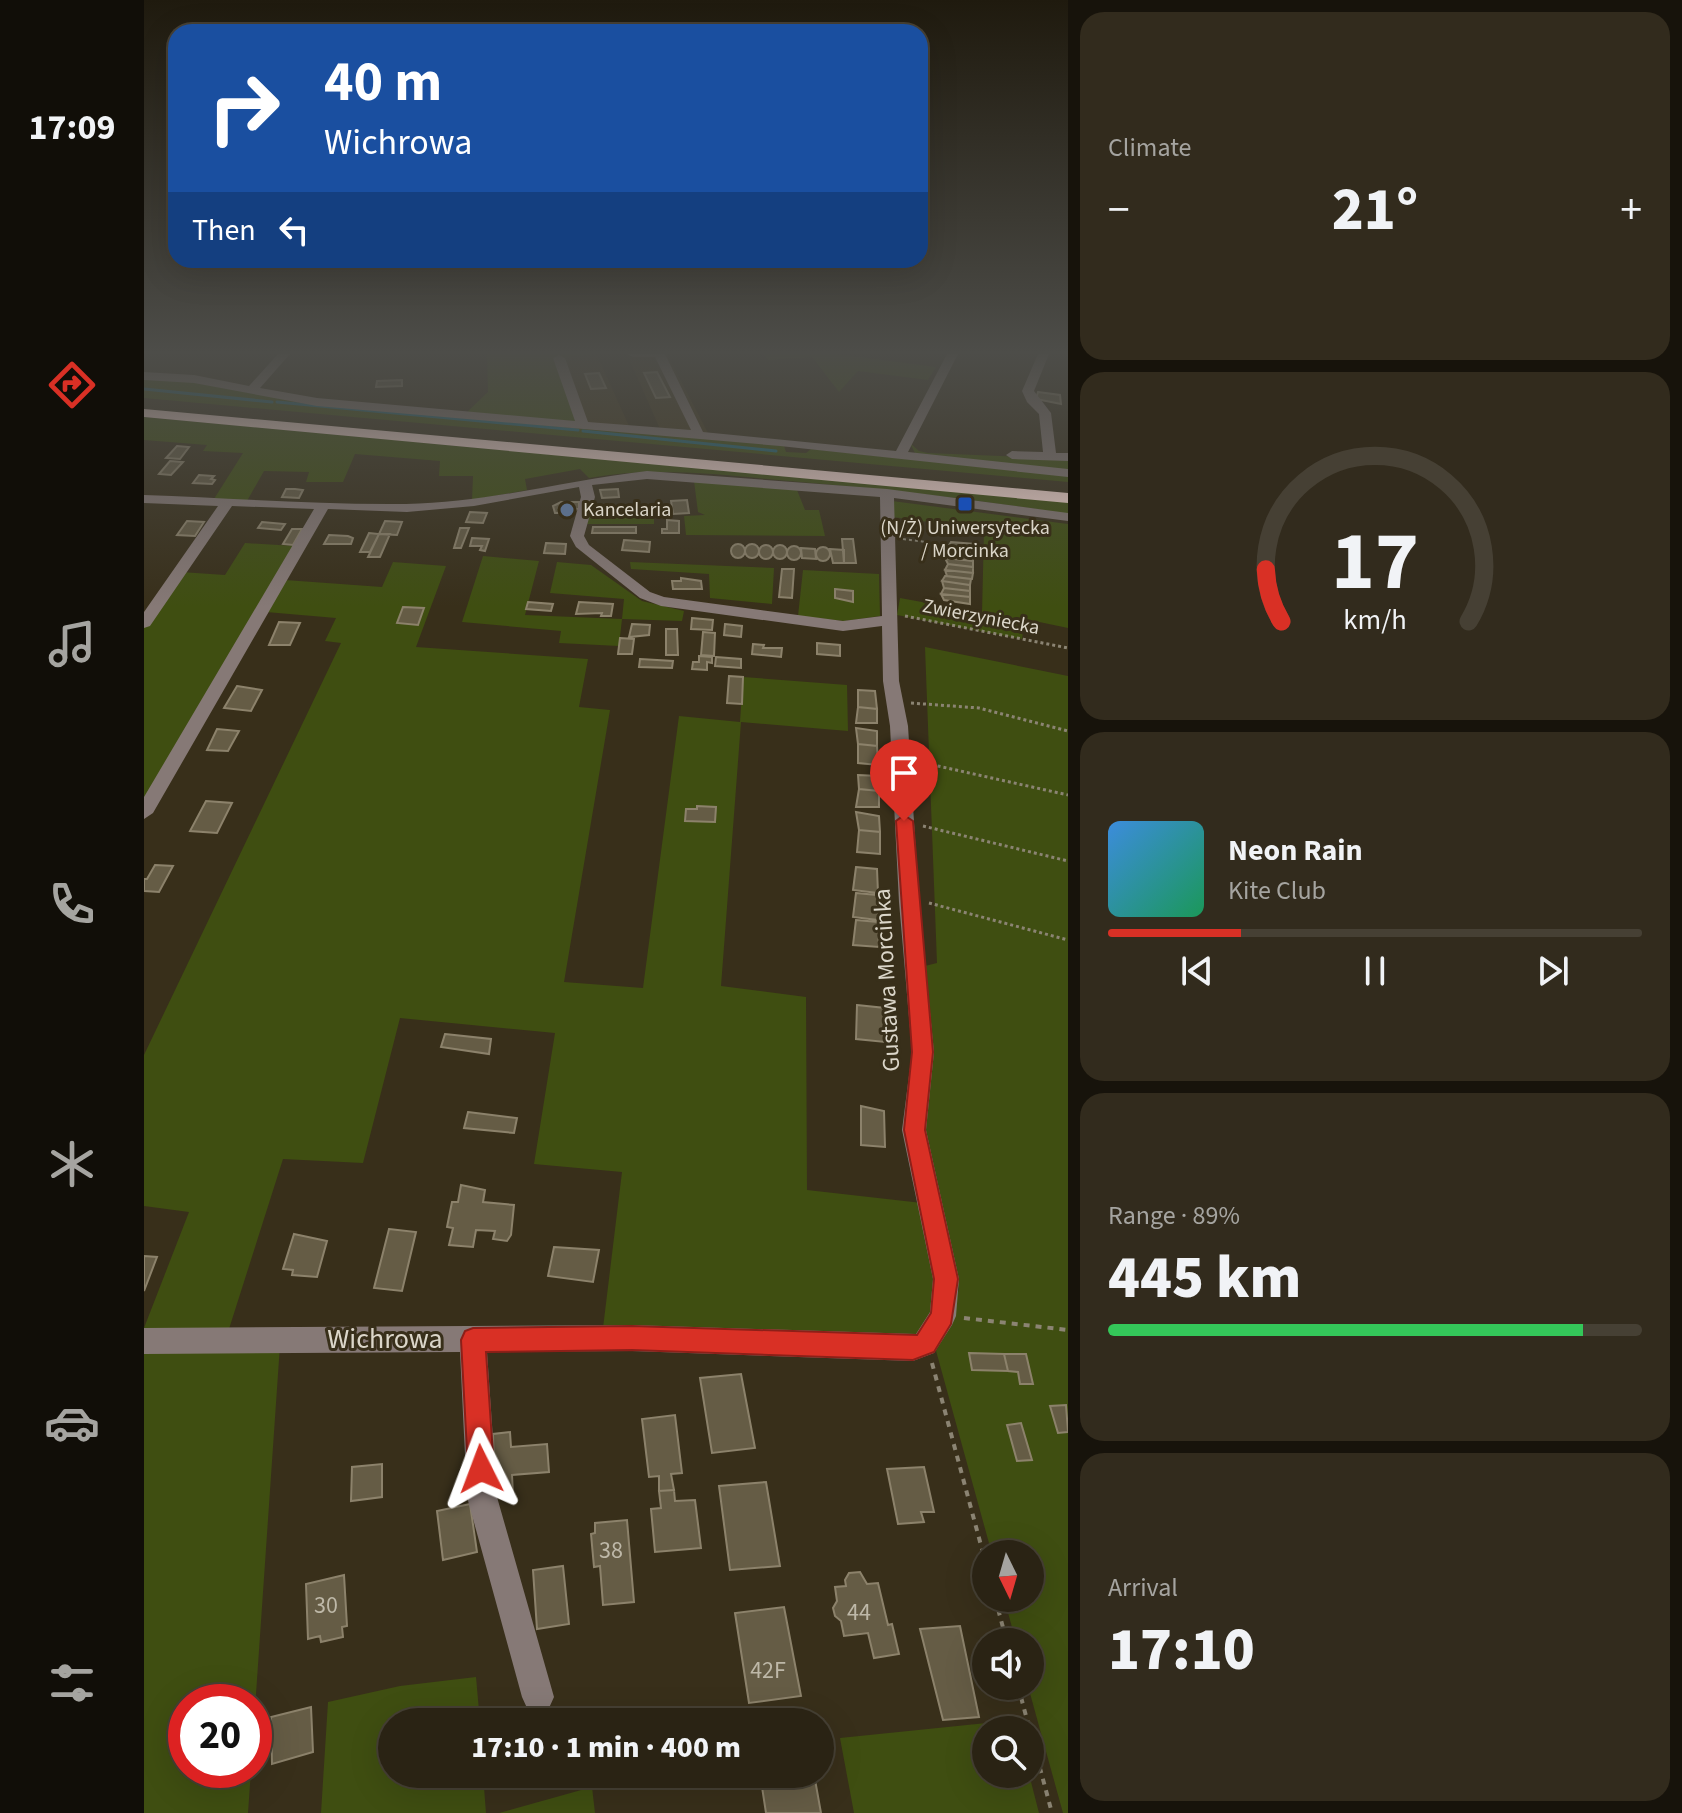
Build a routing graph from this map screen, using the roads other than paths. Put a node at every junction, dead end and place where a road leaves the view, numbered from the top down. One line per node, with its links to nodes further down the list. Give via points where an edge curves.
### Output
1 (421, 439): 12 (highway)
2 (475, 439): 12 (highway)
3 (735, 439): 7 (street)
4 (909, 439): 7 (street)
5 (1048, 439): 8 (street)
6 (924, 450): 8 (street)
7 (900, 455): 10 (street)
8 (1050, 456): 9 (street)
9 (1068, 457)
10 (1068, 473)
11 (584, 480): 12 (street, via 668,476); 17 (street, via 438,506); 19 (street, via 588,497 577,536 583,547 645,595 684,606 843,626 875,623)
12 (880, 481): 13 (highway); 14 (highway); 18 (street); 19 (street, Gustawa Morcinka)
13 (1068, 489)
14 (1068, 498)
15 (144, 499): 16 (street)
16 (227, 503): 17 (street); 20 (street)
17 (322, 507): 21 (street)
18 (1068, 517)
19 (890, 615): 24 (street, Gustawa Morcinka, via 923,1052 914,1130 946,1279 943,1316)
20 (144, 623)
21 (144, 813)
22 (473, 1340): 23 (street, Wichrowa); 24 (street, Wichrowa, via 632,1338); 25 (street, via 482,1497)
23 (144, 1341)
24 (919, 1346)
25 (538, 1697)

